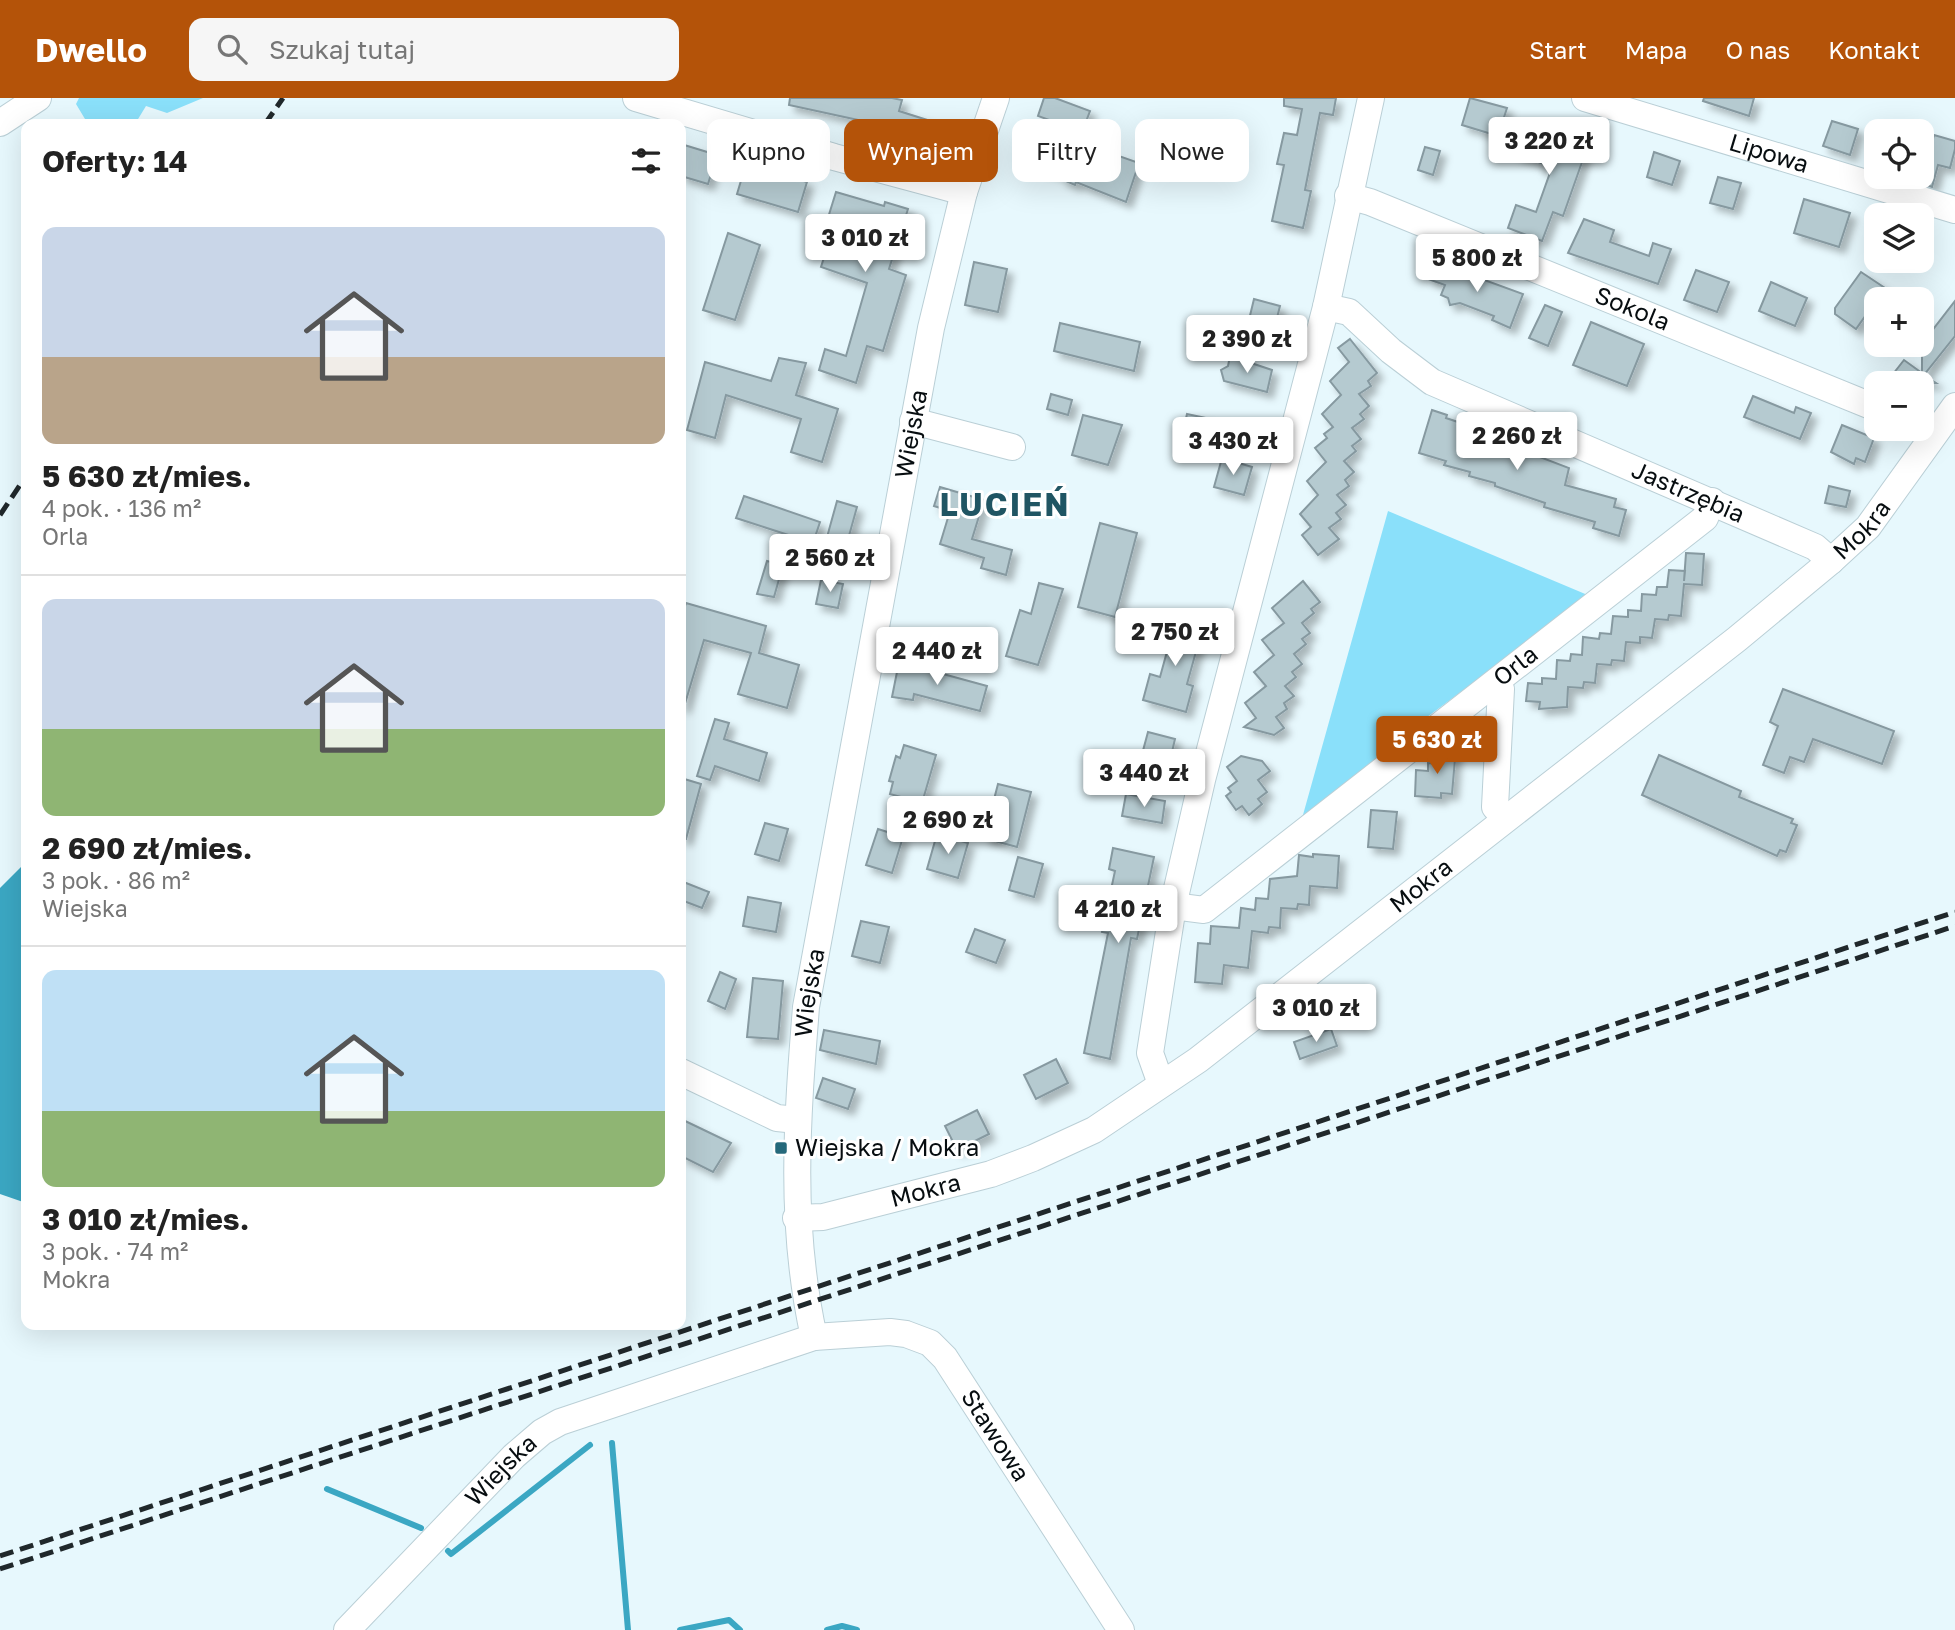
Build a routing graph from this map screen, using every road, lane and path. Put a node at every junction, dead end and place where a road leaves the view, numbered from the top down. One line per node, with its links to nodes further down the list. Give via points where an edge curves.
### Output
1 (38, 98): 6 (street)
2 (636, 98): 7 (street)
3 (996, 98): 7 (street, Wiejska)
4 (1371, 98): 8 (street)
5 (1585, 98): 9 (street, Lipowa)
6 (0, 122)
7 (964, 192): 13 (street, Wiejska)
8 (1348, 196): 10 (street); 11 (street, Sokola)
9 (1955, 210)
10 (1326, 307): 17 (street, Jastrzębia, via 1349,313 1432,382); 21 (street)
11 (1864, 403)
12 (1955, 406): 14 (street, Mokra)
13 (913, 421): 16 (street); 24 (street, Wiejska, via 806,1007)
14 (1934, 425)
15 (1922, 441): 18 (street, Mokra, via 1868,527)
16 (1012, 447)
17 (1712, 501): 18 (street, Jastrzębia, via 1815,547); 19 (street, Orla, via 1704,518)
18 (1831, 561): 20 (street, Mokra)
19 (1498, 682): 20 (street, via 1495,807); 21 (street, Orla, via 1204,910)
20 (1505, 818): 23 (street, Mokra, via 1198,1060)
21 (1172, 906): 23 (street, via 1150,1053)
22 (686, 1074): 24 (street, via 777,1118)
23 (1161, 1084): 25 (street, Mokra, via 1094,1130 1012,1167 823,1217)
24 (797, 1121): 25 (street, Wiejska)
25 (796, 1218): 26 (street, Wiejska)
26 (814, 1338): 27 (street, Wiejska, via 580,1413 542,1432); 28 (street, Stawowa, via 906,1334 930,1343 945,1357)
27 (347, 1630)
28 (1121, 1630)

